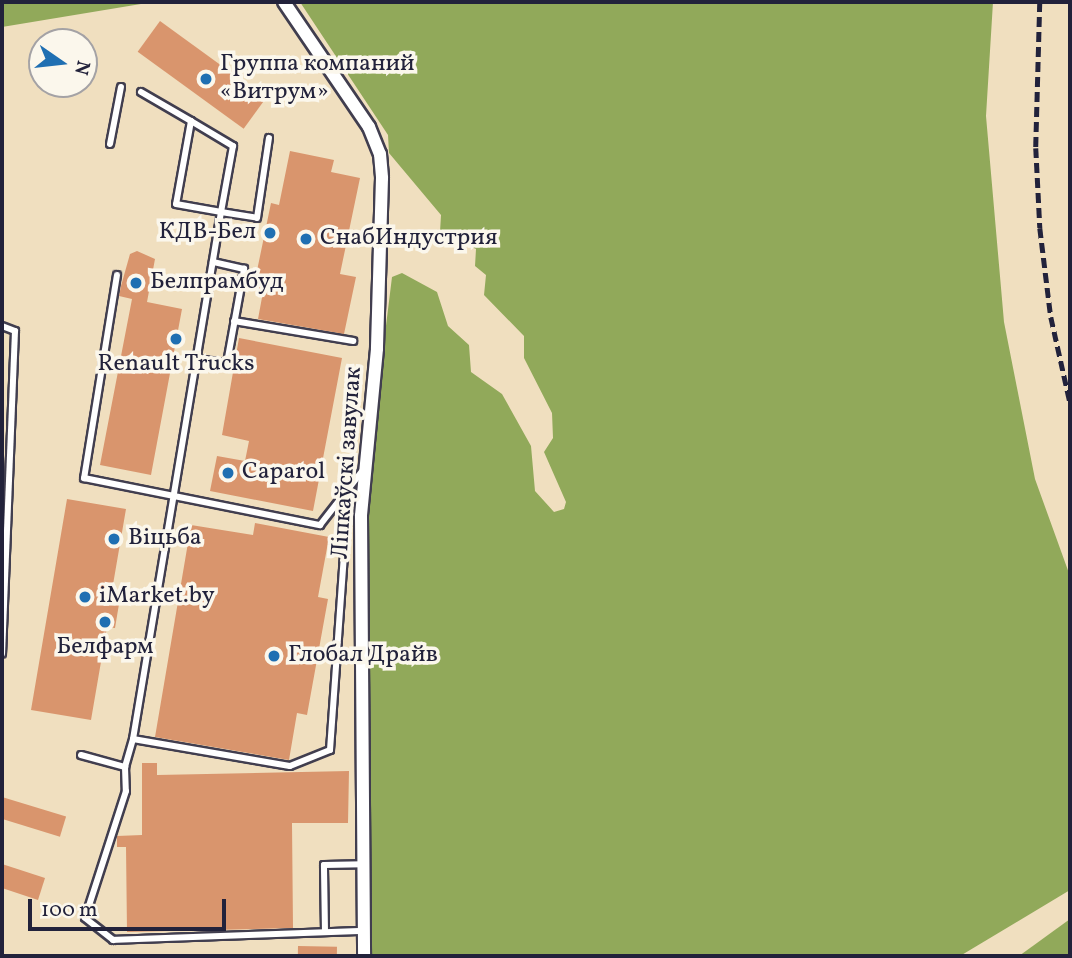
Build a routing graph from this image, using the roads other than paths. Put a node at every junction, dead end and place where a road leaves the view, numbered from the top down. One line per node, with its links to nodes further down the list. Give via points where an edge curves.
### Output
1 (284, 2): 14 (street, Ліпкаўскі завулак, via 369,127 380,154 384,240)
2 (121, 87): 6 (lane)
3 (141, 92): 4 (lane)
4 (191, 121): 7 (lane, via 233,146); 7 (lane, via 176,204)
5 (269, 138): 7 (lane, via 257,218)
6 (110, 144)
7 (221, 212): 8 (lane)
8 (213, 262): 10 (lane, via 244,269); 13 (lane)
9 (117, 275): 15 (lane, via 84,478 145,489)
10 (234, 321): 12 (lane); 13 (lane, via 227,363)
11 (2, 326): 17 (lane, via 15,331)
12 (353, 341)
13 (197, 359): 15 (lane)
14 (364, 469): 16 (lane); 21 (street, Ліпкаўскі завулак)
15 (174, 500): 16 (lane, via 320,526); 18 (lane)
16 (336, 505): 18 (lane, via 345,527 330,750 290,766)
17 (2, 654)
18 (133, 739): 20 (lane)
19 (81, 755): 20 (lane)
20 (125, 766): 23 (lane, via 127,792 85,918 113,940)
21 (364, 864): 22 (street, Ліпкаўскі завулак); 23 (lane, via 324,865)
22 (364, 931): 23 (lane); 24 (street, Ліпкаўскі завулак)
23 (326, 932)
24 (364, 956)

